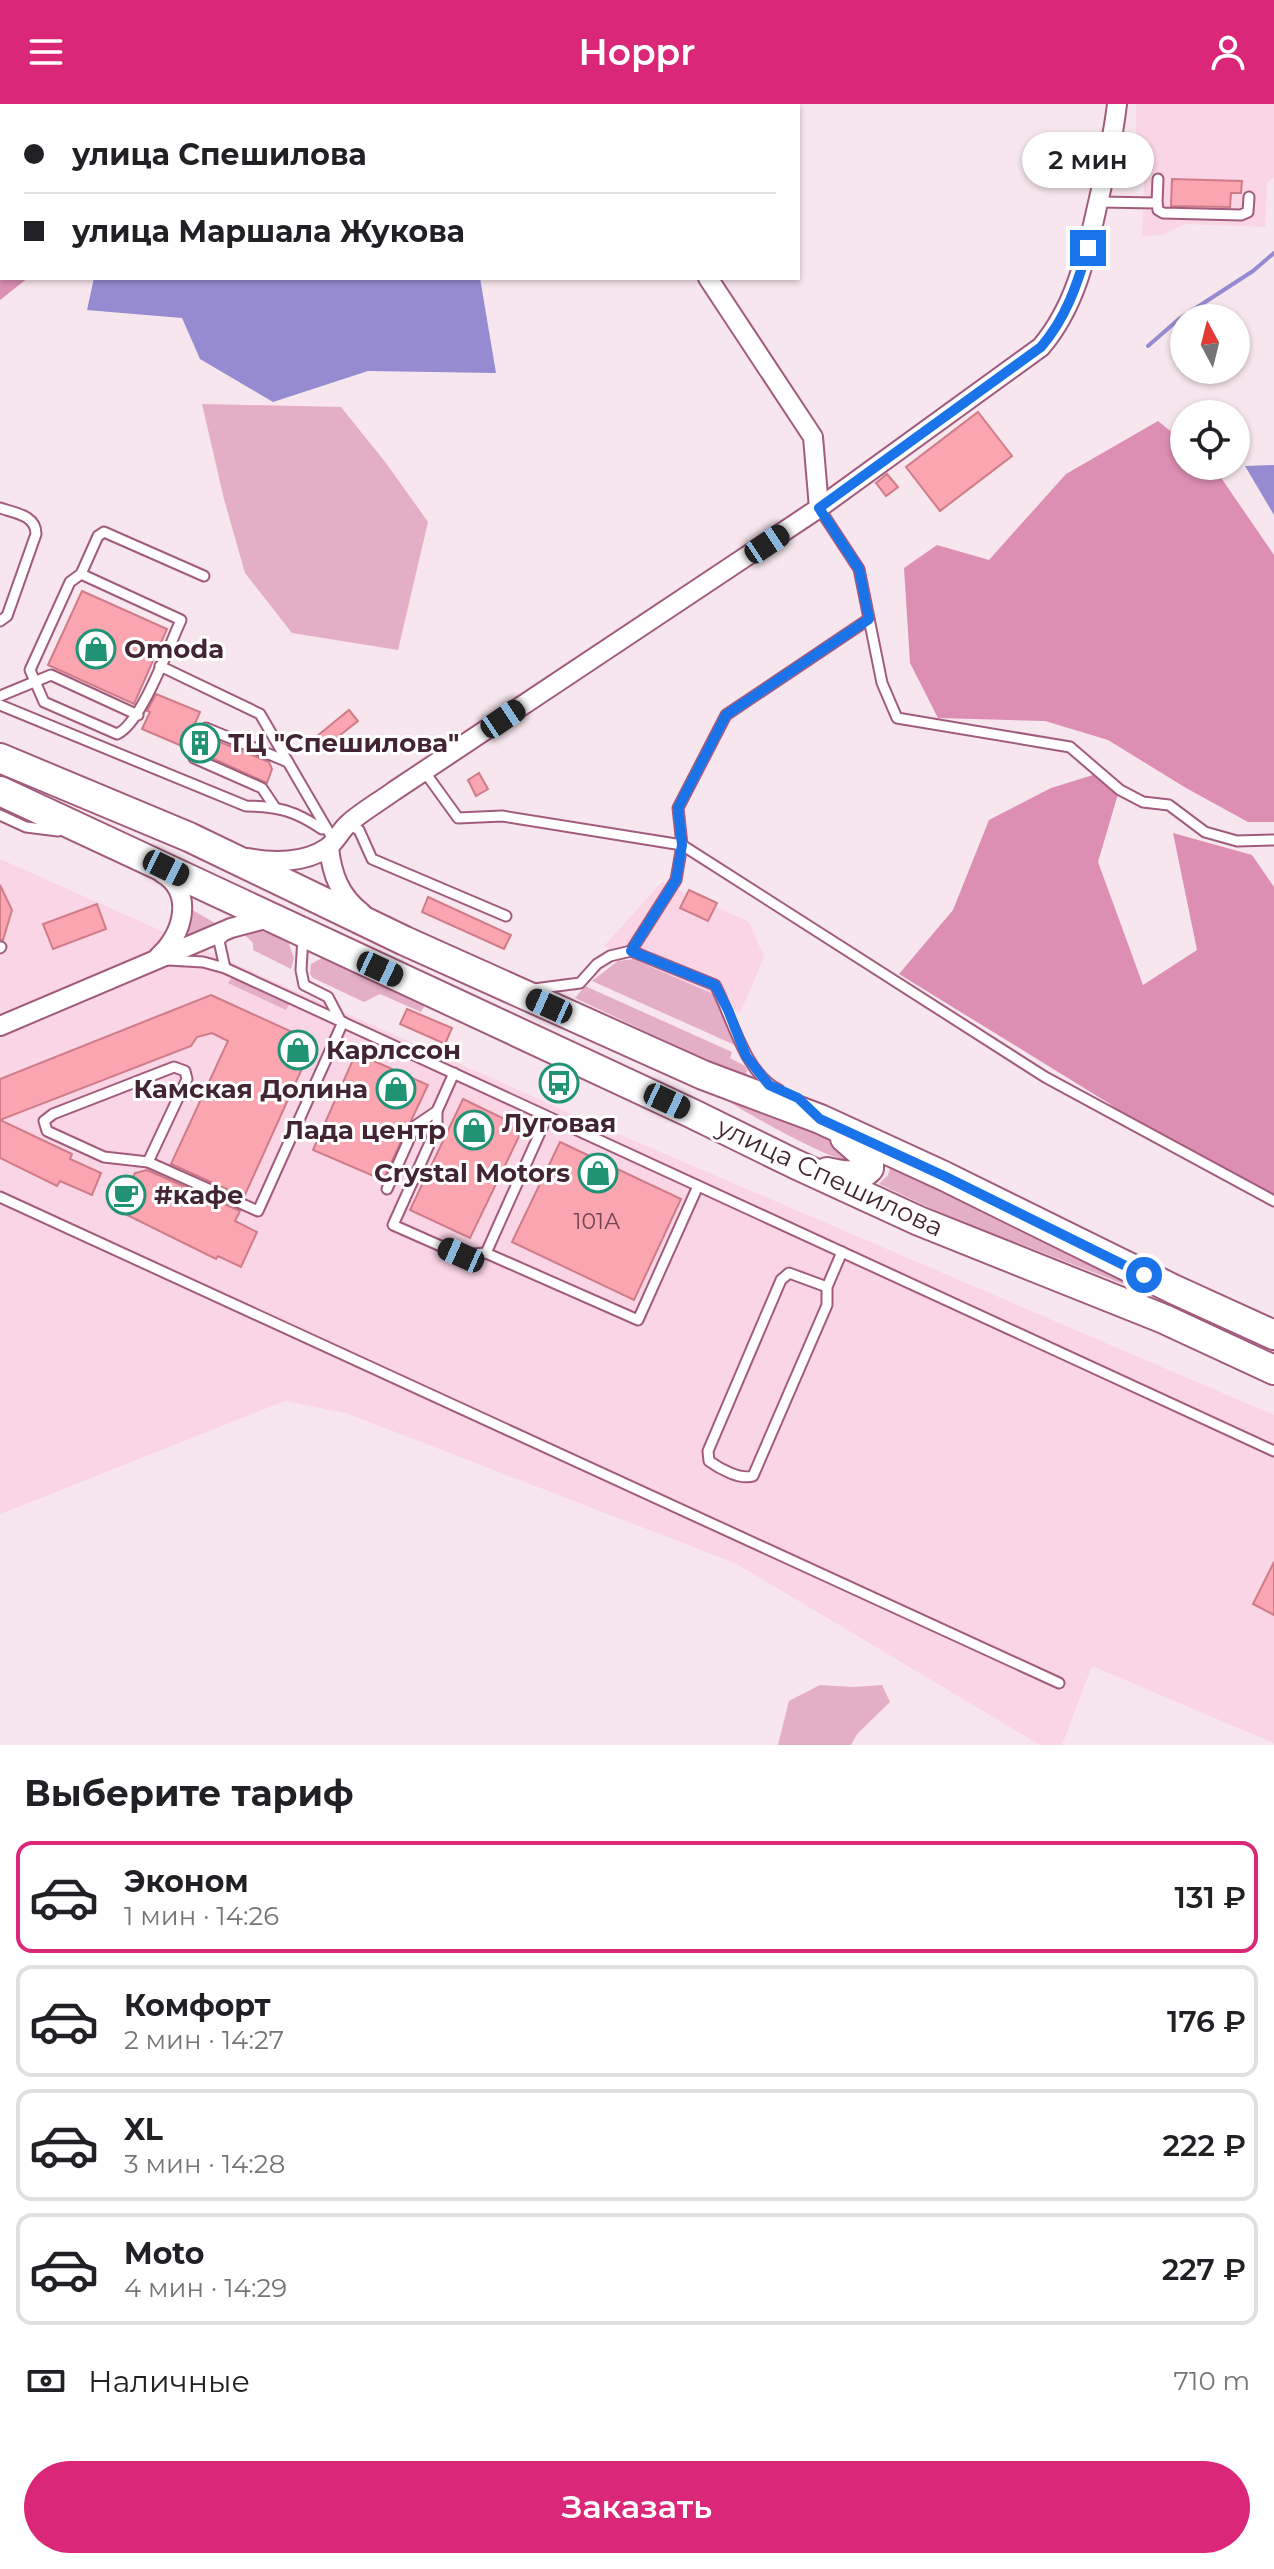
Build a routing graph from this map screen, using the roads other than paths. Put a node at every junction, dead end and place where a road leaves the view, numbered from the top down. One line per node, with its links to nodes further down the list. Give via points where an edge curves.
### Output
1 (1117, 104): 4 (street)
2 (1158, 179): 5 (lane)
3 (1249, 197): 5 (lane, via 1248,212 1241,215 1160,212)
4 (1099, 202): 5 (lane); 8 (street, via 1078,283 1066,312 1041,347)
5 (1157, 203)
6 (709, 280): 8 (street, via 813,437)
7 (0, 508): 12 (lane, via 34,521 36,534 7,616)
8 (819, 508): 11 (lane, via 859,569); 22 (street)
9 (81, 574): 10 (lane, via 104,532); 13 (lane, via 181,620); 14 (lane, via 70,582 30,670)
10 (204, 576)
11 (869, 619): 29 (lane, via 882,683 897,718 1070,747 1120,790 1143,802 1169,805 1205,832 1237,841); 31 (lane, via 726,715 678,808)
12 (0, 621)
13 (160, 666): 17 (lane); 21 (lane, via 256,711)
14 (34, 682): 15 (lane); 17 (lane, via 51,675); 17 (lane, via 44,702 112,733 122,733)
15 (0, 696)
16 (0, 705): 24 (lane, via 246,806)
17 (138, 715)
18 (204, 733): 21 (lane, via 206,728)
19 (196, 752): 24 (lane, via 194,758 262,788)
20 (0, 758): 27 (main road, улица Спешилова)
21 (288, 762): 28 (lane)
22 (424, 771): 26 (street); 31 (lane, via 458,818 502,816)
23 (0, 791): 30 (main road, улица Спешилова)
24 (274, 806): 28 (lane, via 301,815)
25 (0, 815): 30 (lane, via 26,827)
26 (348, 824): 28 (street); 32 (lane, via 359,830 372,859)
27 (189, 837): 28 (street, via 262,861 311,856); 36 (main road, улица Спешилова)
28 (328, 839): 36 (street, via 331,870 340,891 358,911)
29 (1274, 840)
30 (115, 843): 33 (main road, улица Спешилова); 38 (street, via 167,876 183,902 170,946)
31 (682, 845): 37 (lane, via 676,880); 54 (lane, via 1045,1077)
32 (506, 916)
33 (269, 918): 34 (street); 35 (main road, улица Спешилова)
34 (231, 928): 38 (street); 39 (lane, via 219,941)
35 (303, 934): 41 (lane, via 304,985 328,997); 50 (main road, улица Спешилова)
36 (405, 941): 40 (main road, улица Спешилова)
37 (631, 951): 40 (lane, via 597,964 580,983 530,989); 44 (lane, via 715,985 746,1056 769,1085)
38 (147, 964): 39 (lane, via 175,959); 42 (street)
39 (225, 968): 41 (lane)
40 (498, 983): 48 (main road, улица Спешилова, via 703,1075)
41 (342, 1022): 43 (lane); 49 (lane, via 258,1211)
42 (0, 1026)
43 (454, 1073): 46 (lane); 47 (lane)
44 (783, 1092)
45 (798, 1098): 48 (lane)
46 (437, 1111): 52 (lane, via 415,1126); 56 (lane, via 437,1127 393,1225 461,1255)
47 (547, 1117): 51 (lane); 56 (lane)
48 (820, 1119): 50 (main road, via 862,1151 869,1168 853,1176); 58 (main road, улица Спешилова)
49 (148, 1162): 49 (lane, via 187,1079 180,1069 81,1102 44,1121 47,1131 104,1157)
50 (795, 1164): 59 (main road, улица Спешилова)
51 (698, 1186): 55 (lane); 56 (lane, via 638,1320)
52 (387, 1189)
53 (0, 1197): 61 (lane)
54 (1274, 1201)
55 (842, 1252): 57 (lane); 60 (lane)
56 (486, 1253)
57 (827, 1287): 57 (lane, via 797,1274 781,1280 708,1451 714,1465 753,1476 827,1305)
58 (1274, 1335)
59 (1274, 1370)
60 (1274, 1451)
61 (1059, 1683)

